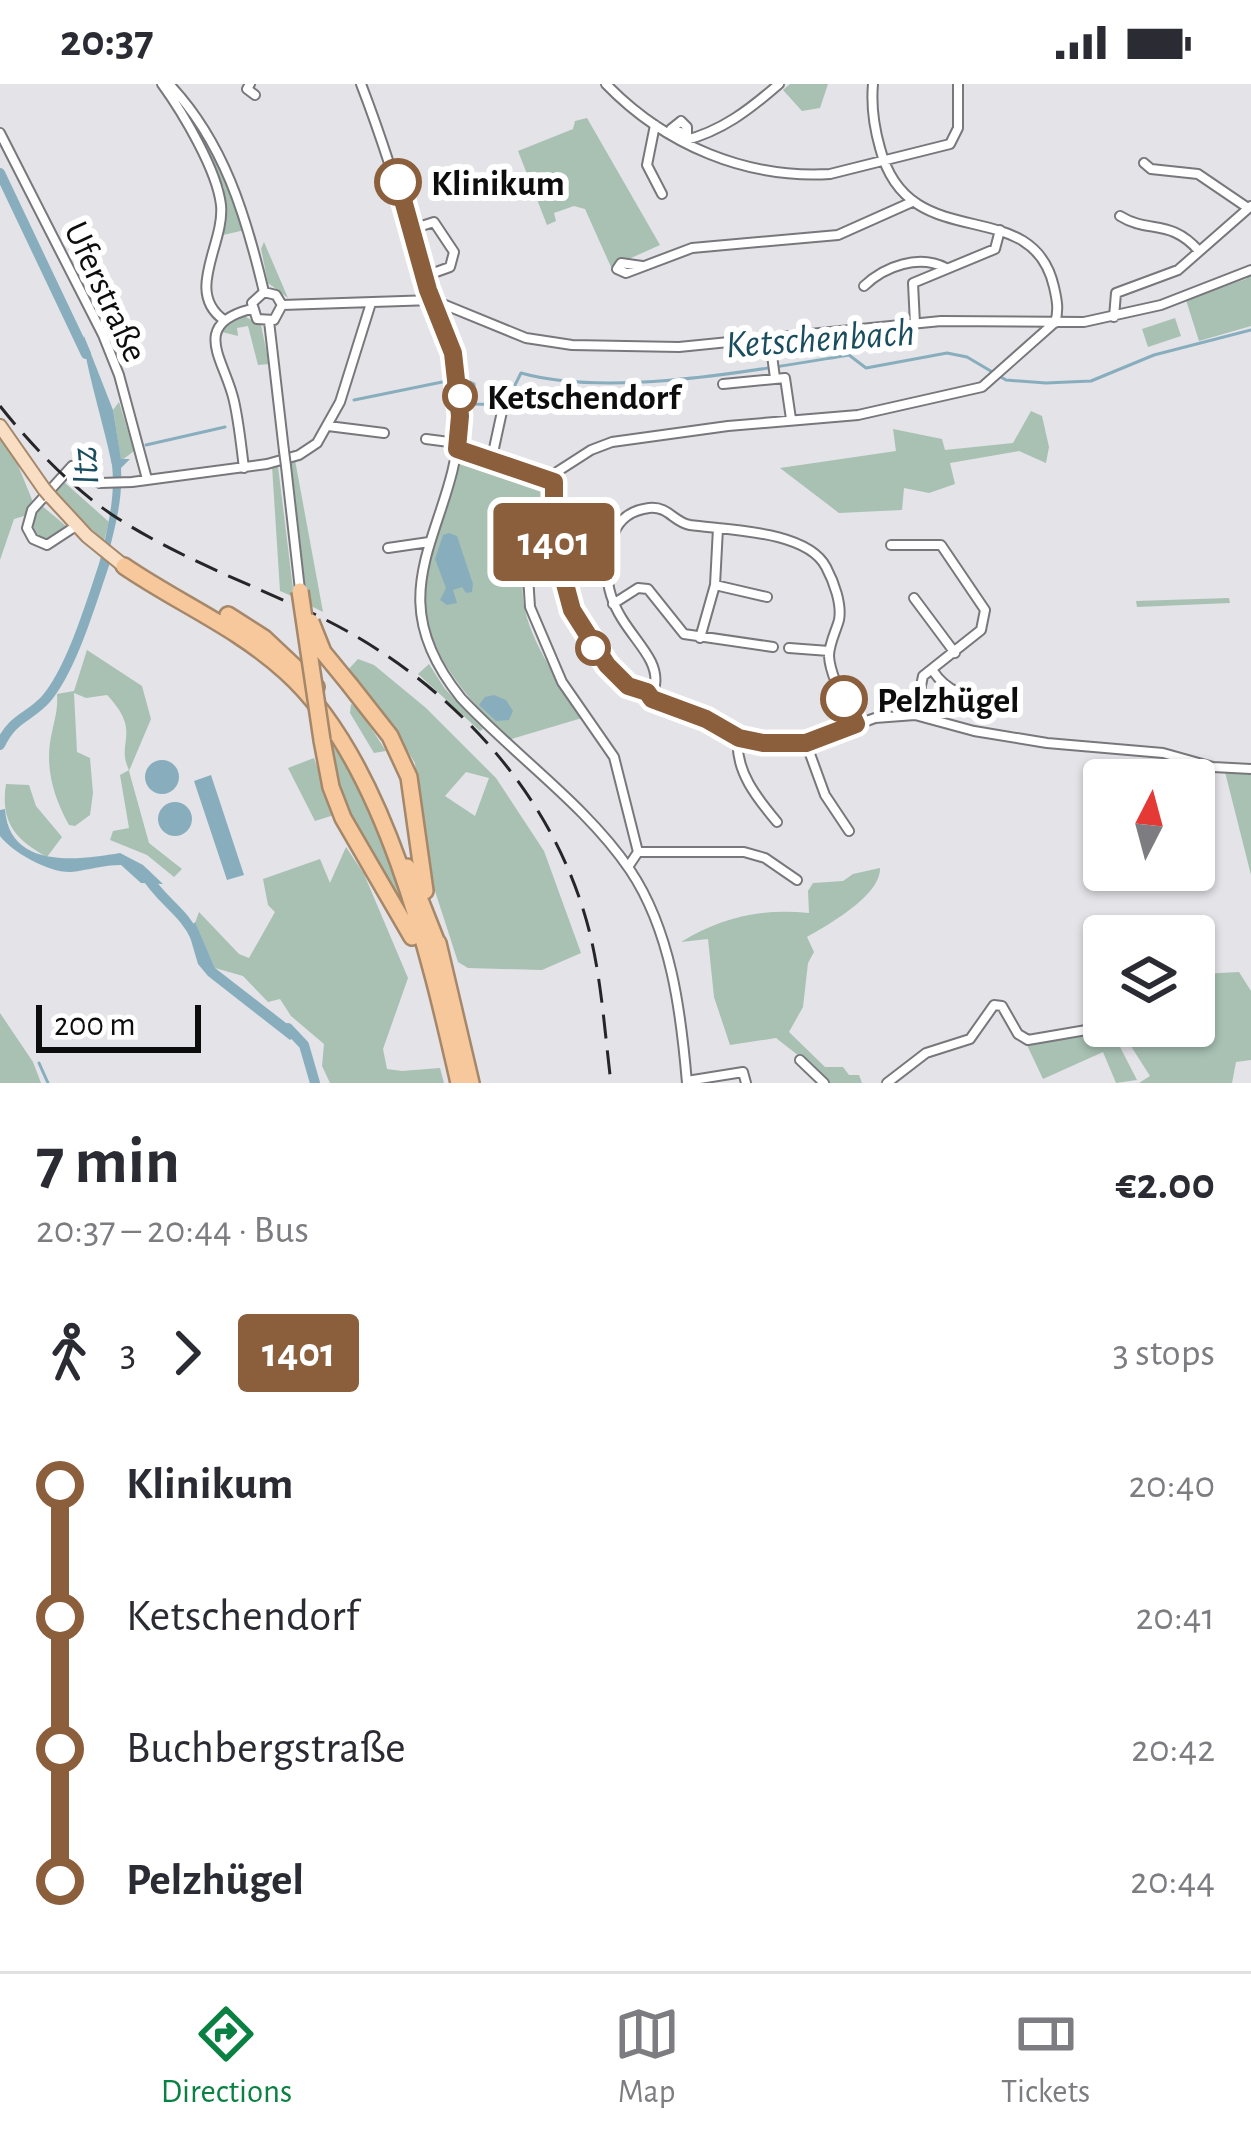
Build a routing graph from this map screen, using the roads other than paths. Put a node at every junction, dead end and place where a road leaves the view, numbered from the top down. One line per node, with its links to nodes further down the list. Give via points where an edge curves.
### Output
1 (166, 84): 28 (street, via 229,174); 36 (street, via 216,185 221,224 205,290)
2 (250, 84): 8 (street)
3 (361, 84): 20 (street)
4 (606, 84): 9 (street)
5 (779, 84): 11 (street)
6 (873, 84): 14 (street)
7 (958, 84): 14 (street, via 952,142)
8 (255, 95)
9 (655, 125): 12 (street); 16 (street, via 647,165)
10 (0, 133): 55 (street, Uferstraße, via 103,335)
11 (704, 135): 12 (street); 13 (street)
12 (682, 141): 13 (street)
13 (701, 151): 14 (street, via 791,175)
14 (884, 162): 17 (street)
15 (1144, 163): 18 (street, via 1198,174)
16 (662, 194)
17 (912, 202): 21 (street, via 942,218); 23 (street, via 838,235 692,248)
18 (1249, 207): 22 (street)
19 (1120, 216): 22 (street, via 1168,227)
20 (412, 229): 26 (street); 26 (street, via 434,222 454,252 450,267)
21 (1000, 230): 24 (street, via 995,249); 39 (street, via 1020,237 1048,267 1058,303)
22 (1199, 251): 34 (street, via 1178,270 1116,293)
23 (642, 266)
24 (948, 269): 27 (street, via 914,262); 40 (street, via 913,283)
25 (1251, 270): 34 (street)
26 (425, 276): 29 (street)
27 (864, 286)
28 (264, 292): 31 (street); 33 (street)
29 (434, 300): 30 (street); 32 (street); 35 (street)
30 (370, 303): 31 (street); 48 (street)
31 (281, 305): 37 (street)
32 (452, 306): 35 (street); 41 (street, via 559,344)
33 (251, 309): 36 (street); 37 (street)
34 (1114, 317): 39 (street)
35 (440, 318): 51 (street, via 458,379)
36 (224, 320): 53 (street, via 215,352 233,399)
37 (269, 322): 63 (street, bridge)
38 (1025, 322): 39 (street); 40 (street); 42 (street)
39 (1054, 323): 42 (street)
40 (915, 324): 41 (street)
41 (770, 340): 43 (street)
42 (1032, 344): 46 (street, via 965,392)
43 (774, 371): 44 (street); 46 (street, via 787,380)
44 (723, 384)
45 (503, 406): 52 (street)
46 (791, 419): 54 (street, via 613,442)
47 (0, 426): 57 (main road)
48 (328, 426): 49 (street); 53 (street, via 299,455)
49 (384, 433)
50 (426, 439): 51 (street)
51 (457, 446): 52 (street); 58 (street)
52 (491, 462): 54 (street)
53 (244, 468): 55 (street)
54 (549, 477): 73 (street, via 557,493 556,554 572,610 607,665); 82 (street, via 527,593 556,672 614,757)
55 (147, 479): 57 (street, via 106,483 72,466 32,510 27,528 47,545)
56 (718, 528): 62 (street); 66 (street, via 682,523 661,508 624,517 608,569); 70 (street, via 779,537 824,562 840,606)
57 (82, 531): 61 (main road)
58 (429, 542): 60 (street); 83 (street, via 420,614 446,678)
59 (891, 545): 71 (street, via 940,545 982,601 981,630)
60 (388, 548)
61 (124, 566): 85 (highway, via 248,627 324,696 386,809); 86 (highway, via 248,641 325,715 377,813)
62 (715, 585): 64 (street); 67 (street)
63 (300, 591): 85 (highway, bridge, via 323,652 390,736 409,777); 86 (highway, bridge, via 331,787)
64 (767, 597)
65 (914, 598): 71 (street)
66 (613, 604): 67 (street, via 648,589 675,626); 73 (street, via 656,670)
67 (700, 638): 68 (street)
68 (773, 647)
69 (789, 648): 70 (street)
70 (829, 650): 76 (street)
71 (955, 653): 72 (street)
72 (933, 670): 74 (street, via 957,693); 75 (street, via 920,681)
73 (647, 692): 77 (street)
74 (989, 701)
75 (915, 715): 76 (street); 79 (street, via 1047,743)
76 (856, 724): 78 (street)
77 (739, 738): 78 (street); 80 (street, via 749,784)
78 (806, 743): 81 (street)
79 (1251, 769)
80 (777, 822)
81 (849, 831)
82 (638, 852): 83 (street); 84 (street, via 745,852)
83 (628, 867): 89 (street, via 661,938)
84 (797, 880)
85 (439, 948): 91 (highway)
86 (436, 988): 90 (highway)
87 (1083, 1031): 94 (street, via 1028,1040 994,1005 970,1039 926,1052)
88 (800, 1060): 93 (street)
89 (687, 1082): 92 (street, via 743,1072)
90 (459, 1083)
91 (472, 1083)
92 (746, 1083)
93 (824, 1083)
94 (886, 1083)

